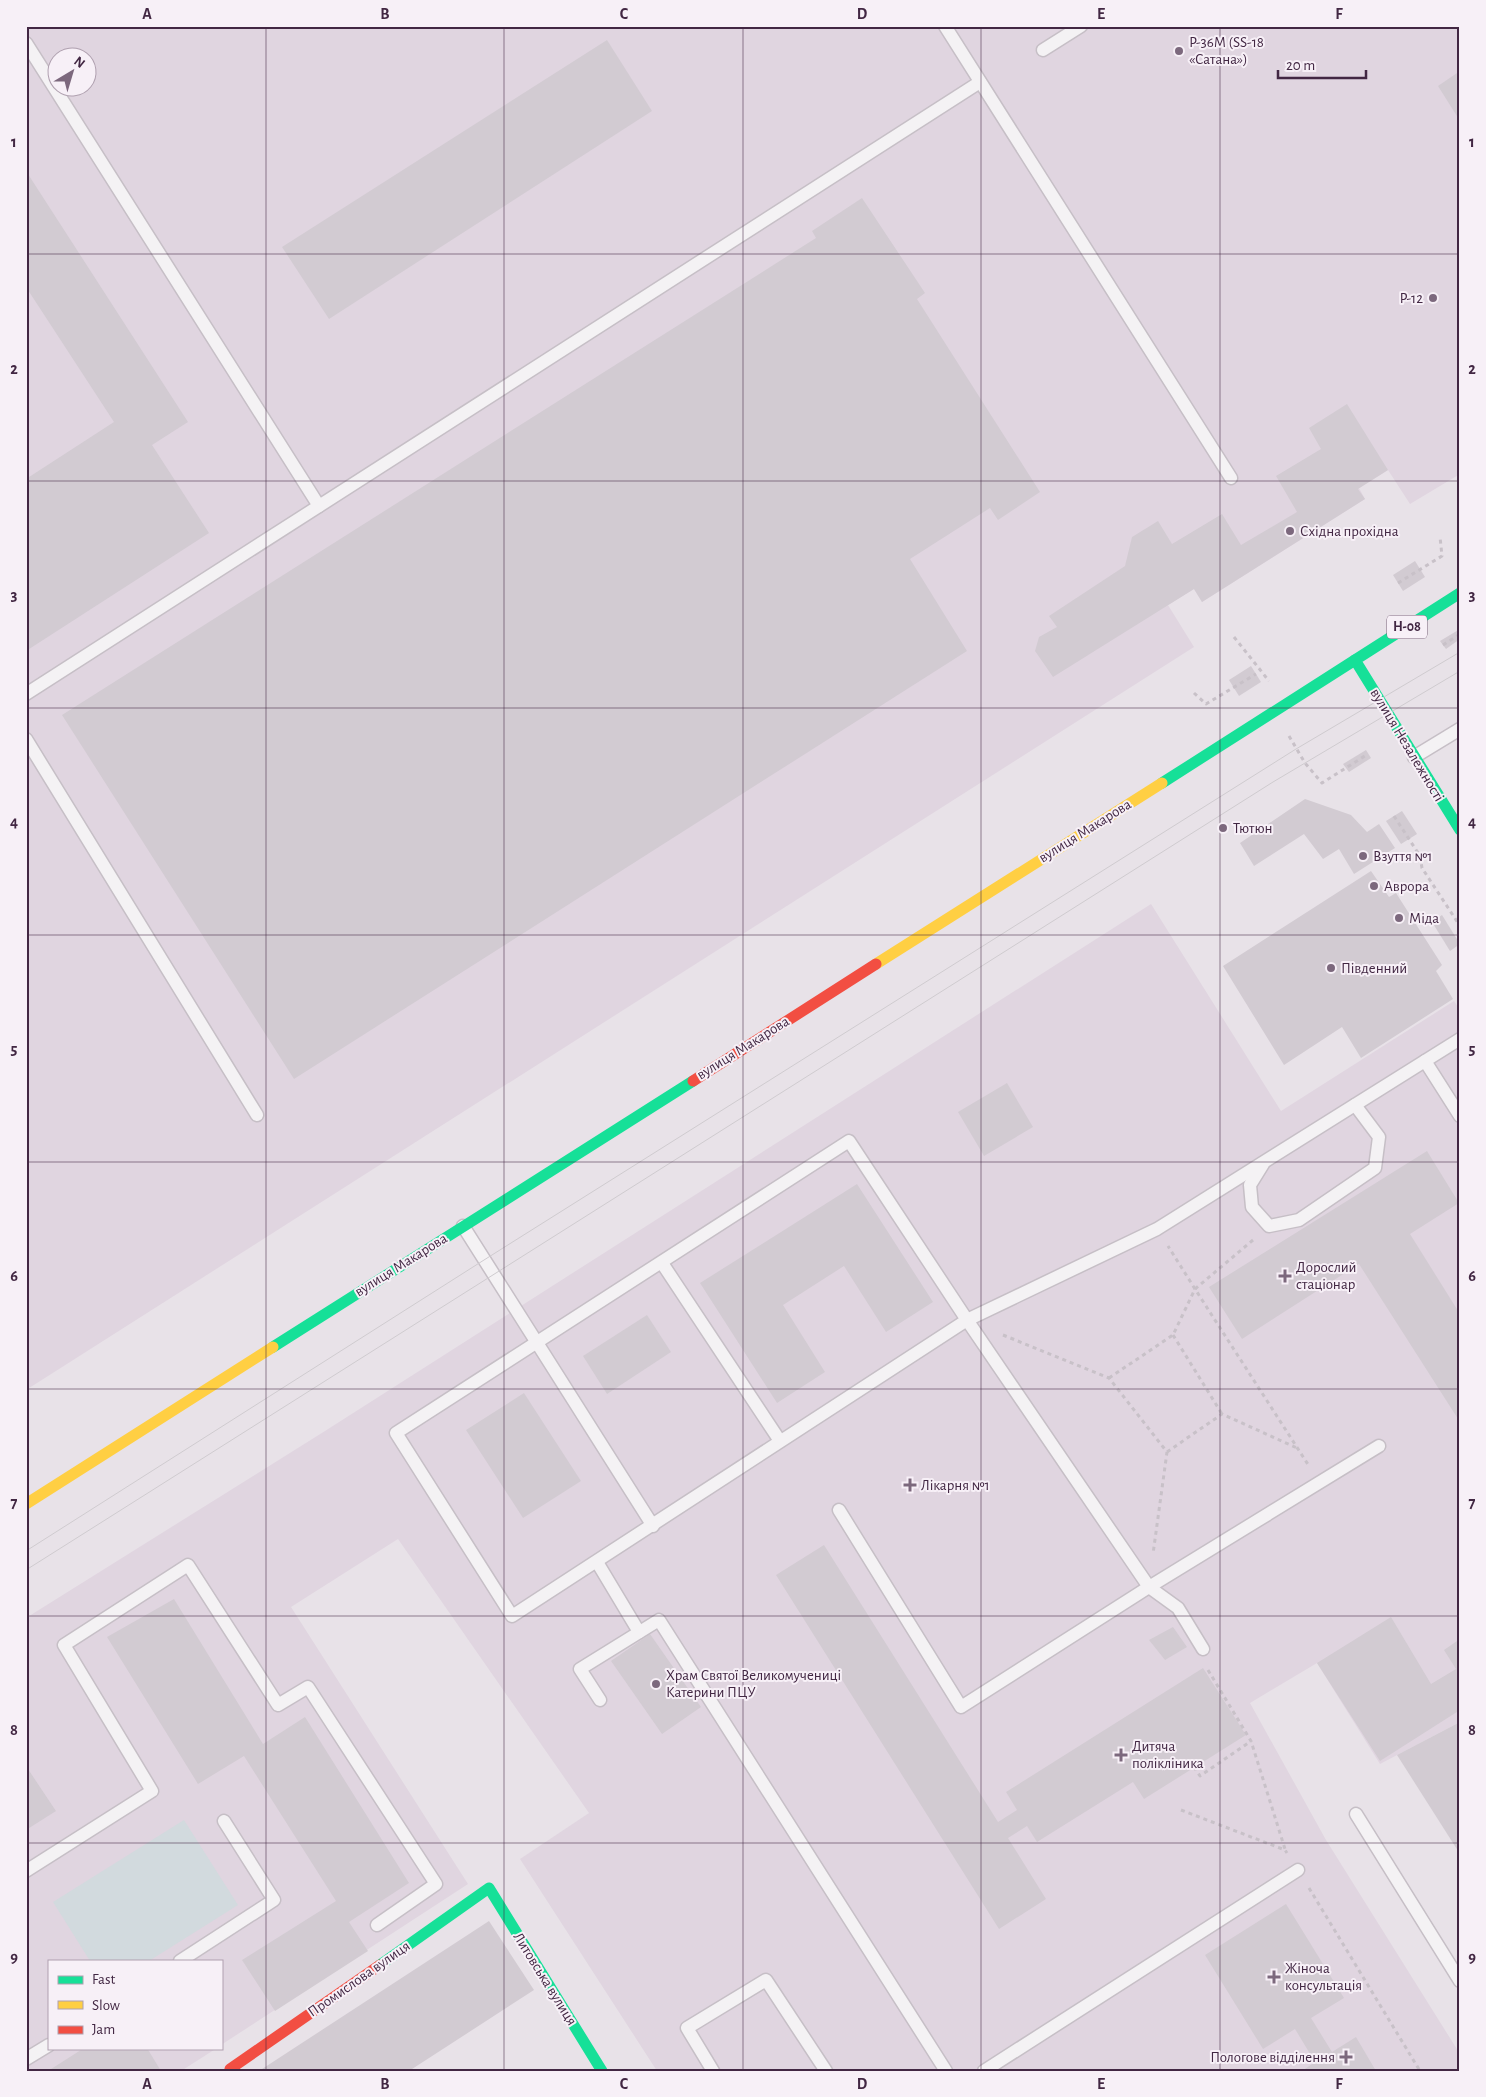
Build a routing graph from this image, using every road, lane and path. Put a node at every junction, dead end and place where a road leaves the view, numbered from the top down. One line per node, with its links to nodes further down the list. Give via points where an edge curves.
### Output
1 (945, 26): 7 (lane)
2 (1080, 26): 4 (lane)
3 (26, 43): 5 (lane)
4 (1043, 50)
5 (38, 61): 6 (lane); 9 (lane)
6 (26, 69)
7 (980, 82): 8 (lane); 9 (lane)
8 (1231, 478)
9 (319, 506): 20 (lane)
10 (1440, 537): 11 (path, via 1442,556)
11 (1398, 583)
12 (1460, 593): 16 (main road, вулиця Макарова / Н-08)
13 (1460, 634): 15 (path)
14 (1234, 637): 18 (path)
15 (1443, 645)
16 (1355, 660): 25 (main road, вулиця Незалежності); 35 (main road, вулиця Макарова / Н-08)
17 (1256, 674): 19 (path, via 1206,704)
18 (1269, 681)
19 (1194, 693)
20 (26, 694)
21 (1460, 729): 25 (lane)
22 (1286, 733): 24 (path, via 1322,783)
23 (26, 739): 32 (lane)
24 (1368, 754)
25 (1414, 757): 27 (main road, вулиця Незалежності)
26 (1394, 816): 28 (path, via 1420,856 1422,868)
27 (1460, 830)
28 (1460, 926)
29 (1460, 1039): 30 (lane)
30 (1425, 1061): 31 (lane); 33 (lane)
31 (1355, 1105): 34 (lane); 36 (lane, via 1379,1137 1375,1168 1299,1220)
32 (257, 1116)
33 (1460, 1116)
34 (1264, 1162): 36 (lane, via 1250,1185 1252,1207); 37 (lane)
35 (463, 1226): 43 (lane); 51 (main road, вулиця Макарова / Н-08)
36 (1269, 1226): 39 (path)
37 (1157, 1229): 39 (path); 40 (lane)
38 (662, 1263): 40 (lane, via 850,1141); 43 (lane); 46 (lane)
39 (1195, 1289): 42 (path); 48 (path)
40 (967, 1320): 46 (lane); 55 (lane)
41 (1003, 1334): 44 (path)
42 (1173, 1335): 44 (path); 45 (path)
43 (537, 1342): 53 (lane); 54 (lane, via 396,1433 512,1616)
44 (1109, 1378): 49 (path)
45 (1222, 1414): 48 (path); 49 (path)
46 (780, 1440): 53 (lane)
47 (1379, 1446): 50 (lane)
48 (1297, 1448): 50 (path)
49 (1167, 1452): 55 (path)
50 (1320, 1483): 55 (lane)
51 (26, 1504)
52 (839, 1510): 55 (lane, via 961,1707)
53 (653, 1526): 54 (lane)
54 (597, 1562): 56 (lane)
55 (1148, 1587): 57 (lane, via 1178,1608)
56 (639, 1632): 58 (lane, via 580,1669); 78 (lane, via 659,1620)
57 (1203, 1650): 59 (path, via 1206,1665)
58 (600, 1700)
59 (1251, 1740): 60 (path, via 1200,1776); 64 (path)
60 (1194, 1767)
61 (1182, 1810): 64 (path)
62 (1356, 1814): 70 (lane)
63 (224, 1821): 69 (lane, via 274,1900)
64 (1285, 1850): 65 (path)
65 (1298, 1870): 74 (lane); 79 (path)
66 (26, 1871): 68 (lane, via 152,1791 64,1645 188,1565 278,1706 308,1687 436,1884)
67 (489, 1888): 73 (main road, Промислова вулиця); 75 (main road, Литовська вулиця)
68 (377, 1925)
69 (182, 1960)
70 (1460, 1982)
71 (48, 2046): 72 (lane)
72 (26, 2060)
73 (230, 2069)
74 (989, 2069)
75 (602, 2071)
76 (713, 2071): 77 (lane, via 687,2028 766,1980)
77 (826, 2071)
78 (946, 2071)
79 (1420, 2071)

